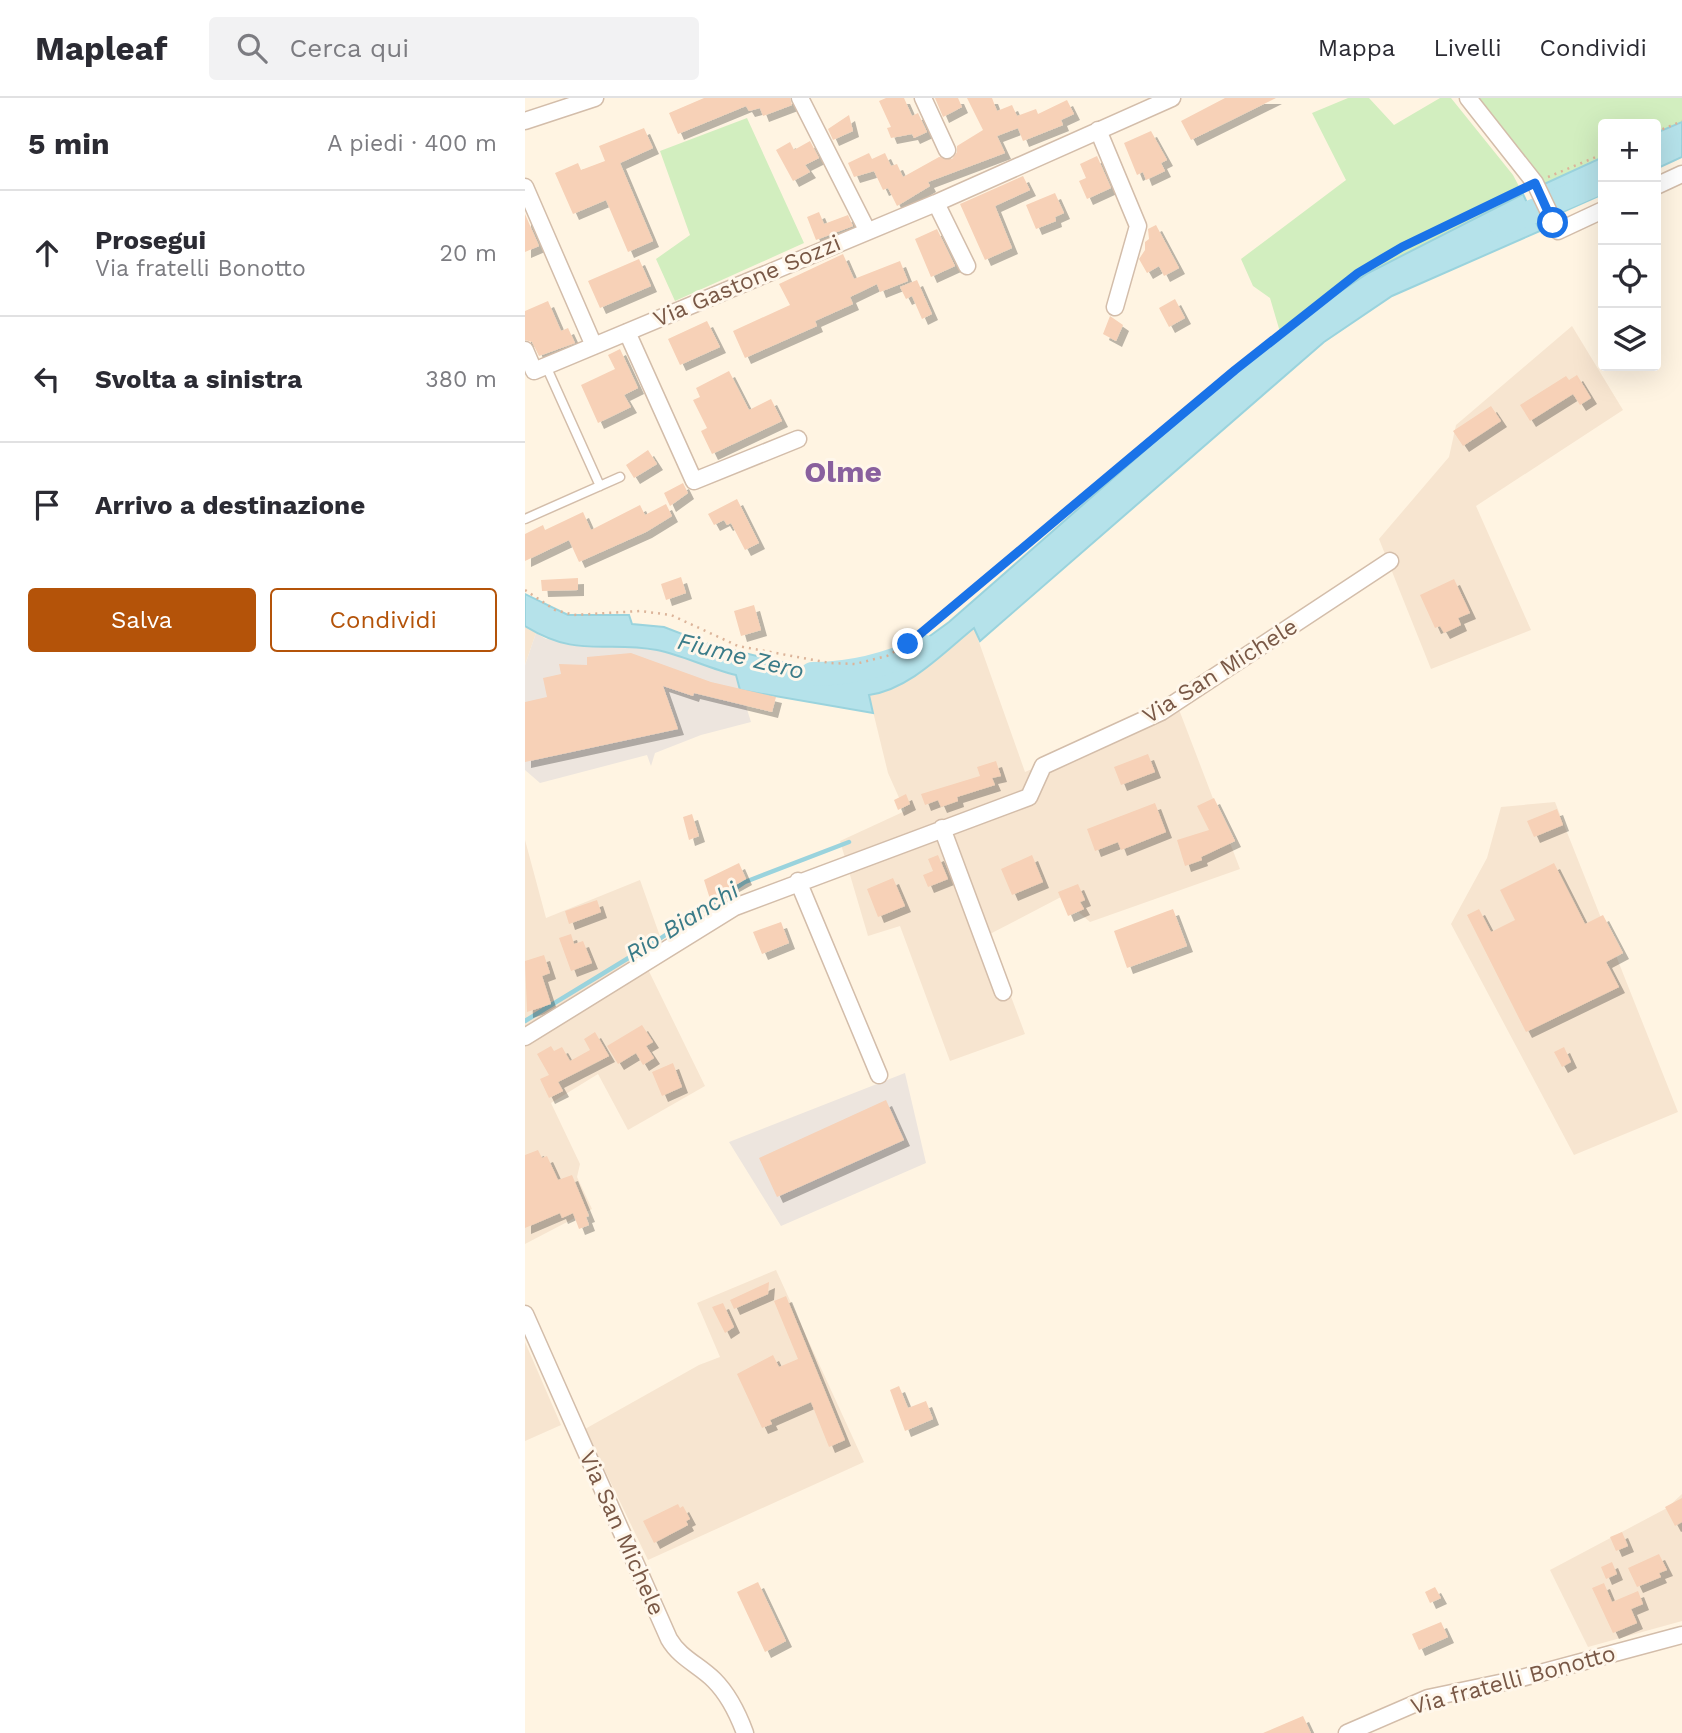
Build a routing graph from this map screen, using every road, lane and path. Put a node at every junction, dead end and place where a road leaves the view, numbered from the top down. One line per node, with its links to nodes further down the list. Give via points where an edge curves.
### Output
1 (595, 98): 6 (street)
2 (800, 98): 18 (street, Via Gastone Sozzi)
3 (923, 98): 10 (street)
4 (1468, 98): 15 (street)
5 (1162, 100): 8 (street, Via Gastone Sozzi)
6 (525, 121)
7 (1682, 121): 9 (path)
8 (1098, 130): 16 (street, Via Gastone Sozzi); 20 (street, via 1138,226)
9 (1661, 130)
10 (947, 150)
11 (1598, 157): 15 (path)
12 (1682, 174): 13 (street)
13 (1661, 184)
14 (525, 187): 22 (street)
15 (1538, 189): 17 (street, via 1557,231); 30 (path, via 1402,247 1358,273 908,644 887,656 855,664 830,663 739,646 671,615 640,611 573,615 555,610)
16 (936, 203): 18 (street, Via Gastone Sozzi); 19 (street)
17 (1598, 212)
18 (867, 230): 21 (street, Via Gastone Sozzi)
19 (967, 266)
20 (1115, 307)
21 (627, 332): 22 (street, Via Gastone Sozzi); 25 (street, Via Gastone Sozzi, via 694,481)
22 (594, 346): 24 (street, Via Gastone Sozzi)
23 (525, 350): 24 (street)
24 (540, 369): 27 (lane)
25 (798, 439)
26 (620, 477): 27 (lane)
27 (600, 486): 28 (lane)
28 (525, 519)
29 (1390, 561): 31 (street, Via San Michele, via 1161,712 1043,766 1029,797)
30 (525, 590)
31 (942, 828): 32 (street, Via San Michele); 33 (street)
32 (798, 881): 34 (street, Via San Michele, via 735,907); 35 (street)
33 (1003, 992)
34 (525, 1037)
35 (879, 1076)
36 (525, 1314): 38 (street, Via San Michele, via 669,1639 713,1679 731,1702)
37 (1682, 1635): 39 (street, Via fratelli Bonotto, via 1428,1698)
38 (745, 1733)
39 (1347, 1733)

